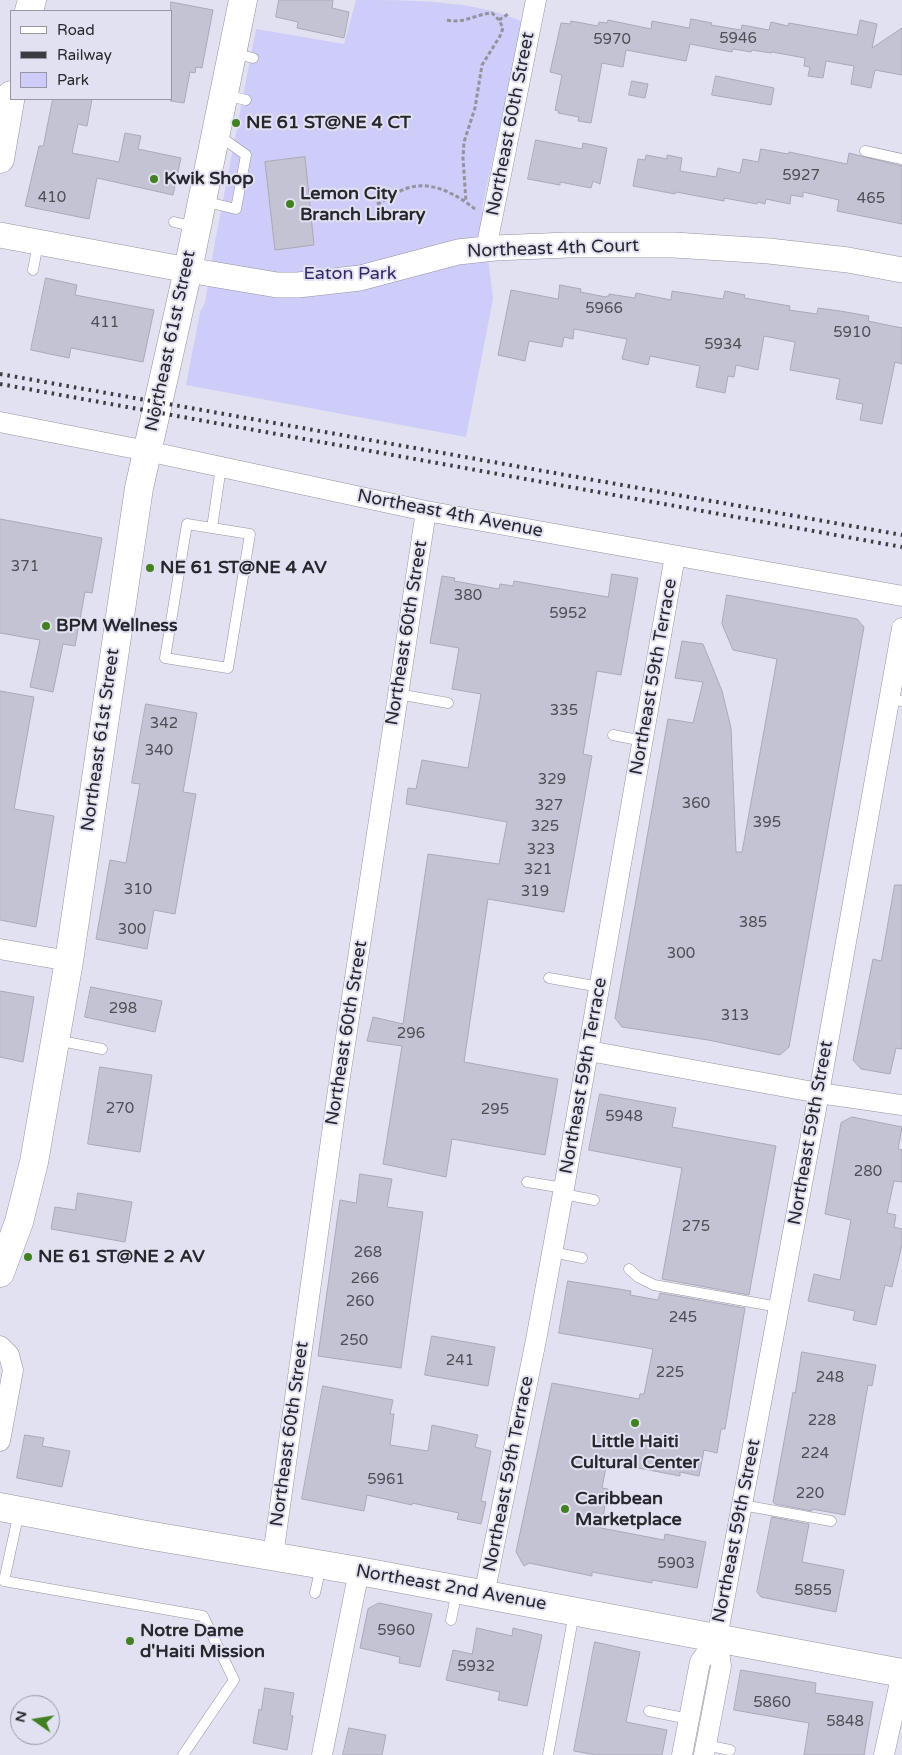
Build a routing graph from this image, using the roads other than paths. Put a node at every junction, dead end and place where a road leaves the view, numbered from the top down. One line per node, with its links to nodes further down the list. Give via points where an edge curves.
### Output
1 (243, 0): 11 (main road, Northeast 61st Street, via 243,55 234,97 216,133 202,200 185,225)
2 (536, 0): 9 (street, Northeast 60th Street)
3 (10, 100): 5 (main road)
4 (865, 151): 6 (lane)
5 (0, 158)
6 (902, 159)
7 (0, 234): 8 (street, Northeast 4th Court)
8 (38, 242): 10 (lane); 11 (street, Northeast 4th Court)
9 (486, 249): 11 (street, Northeast 4th Court, via 448,254 360,278 298,285 258,283); 12 (street, Northeast 4th Court, via 584,245 698,246 798,253)
10 (33, 270)
11 (188, 270): 14 (main road, Northeast 61st Street)
12 (902, 270)
13 (0, 422): 14 (street, Northeast 4th Avenue)
14 (147, 451): 15 (street, Northeast 4th Avenue); 27 (main road, Northeast 61st Street)
15 (221, 467): 16 (street, Northeast 4th Avenue); 17 (lane)
16 (426, 511): 18 (street, Northeast 4th Avenue); 21 (street, Northeast 60th Street)
17 (212, 528): 17 (lane, via 187,524 165,658 228,668 250,534)
18 (675, 556): 19 (street, Northeast 4th Avenue); 25 (street, Northeast 59th Terrace)
19 (902, 596)
20 (902, 628): 22 (street, Northeast 59th Street)
21 (398, 694): 23 (lane); 48 (street, Northeast 60th Street, via 338,1090)
22 (896, 700): 33 (street, Northeast 59th Street)
23 (448, 703)
24 (613, 735): 25 (lane)
25 (643, 741): 29 (street, Northeast 59th Terrace)
26 (0, 949): 27 (street)
27 (68, 961): 30 (main road, Northeast 61st Street)
28 (549, 978): 29 (lane)
29 (600, 987): 32 (street, Northeast 59th Terrace)
30 (55, 1040): 31 (lane); 39 (main road, Northeast 61st Street, via 44,1083 34,1162 19,1222)
31 (102, 1049)
32 (589, 1051): 33 (street); 36 (street, Northeast 59th Terrace)
33 (819, 1093): 34 (street); 42 (street, Northeast 59th Street)
34 (902, 1105)
35 (528, 1182): 36 (lane)
36 (563, 1191): 37 (lane); 38 (street, Northeast 59th Terrace)
37 (594, 1200)
38 (552, 1252): 40 (lane); 53 (street, Northeast 59th Terrace)
39 (3, 1257)
40 (582, 1258)
41 (629, 1269): 42 (lane, via 654,1285)
42 (779, 1307): 45 (street, Northeast 59th Street)
43 (0, 1346): 44 (street, via 9,1355 13,1370)
44 (0, 1441)
45 (742, 1506): 47 (lane); 56 (street, Northeast 59th Street)
46 (10, 1509): 48 (main road, Northeast 2nd Avenue); 62 (lane, via 4,1580 203,1616 234,1680)
47 (831, 1521)
48 (273, 1556): 49 (main road, Northeast 2nd Avenue)
49 (322, 1565): 50 (main road, Northeast 2nd Avenue); 52 (lane)
50 (359, 1571): 51 (main road, Northeast 2nd Avenue); 63 (street)
51 (457, 1590): 53 (main road, Northeast 2nd Avenue); 55 (lane)
52 (315, 1593)
53 (484, 1595): 54 (main road, Northeast 2nd Avenue)
54 (574, 1611): 56 (main road, Northeast 2nd Avenue); 64 (lane)
55 (451, 1620)
56 (717, 1638): 57 (main road, Northeast 2nd Avenue); 59 (street, Northeast 59th Street, via 700,1662); 60 (street, Northeast 59th Street, via 721,1666)
57 (902, 1673): 66 (street)
58 (649, 1710): 59 (lane)
59 (689, 1718): 65 (street, Northeast 59th Street)
60 (704, 1750): 61 (lane)
61 (730, 1750)
62 (183, 1755)
63 (322, 1755)
64 (548, 1755)
65 (682, 1755)
66 (884, 1755)

